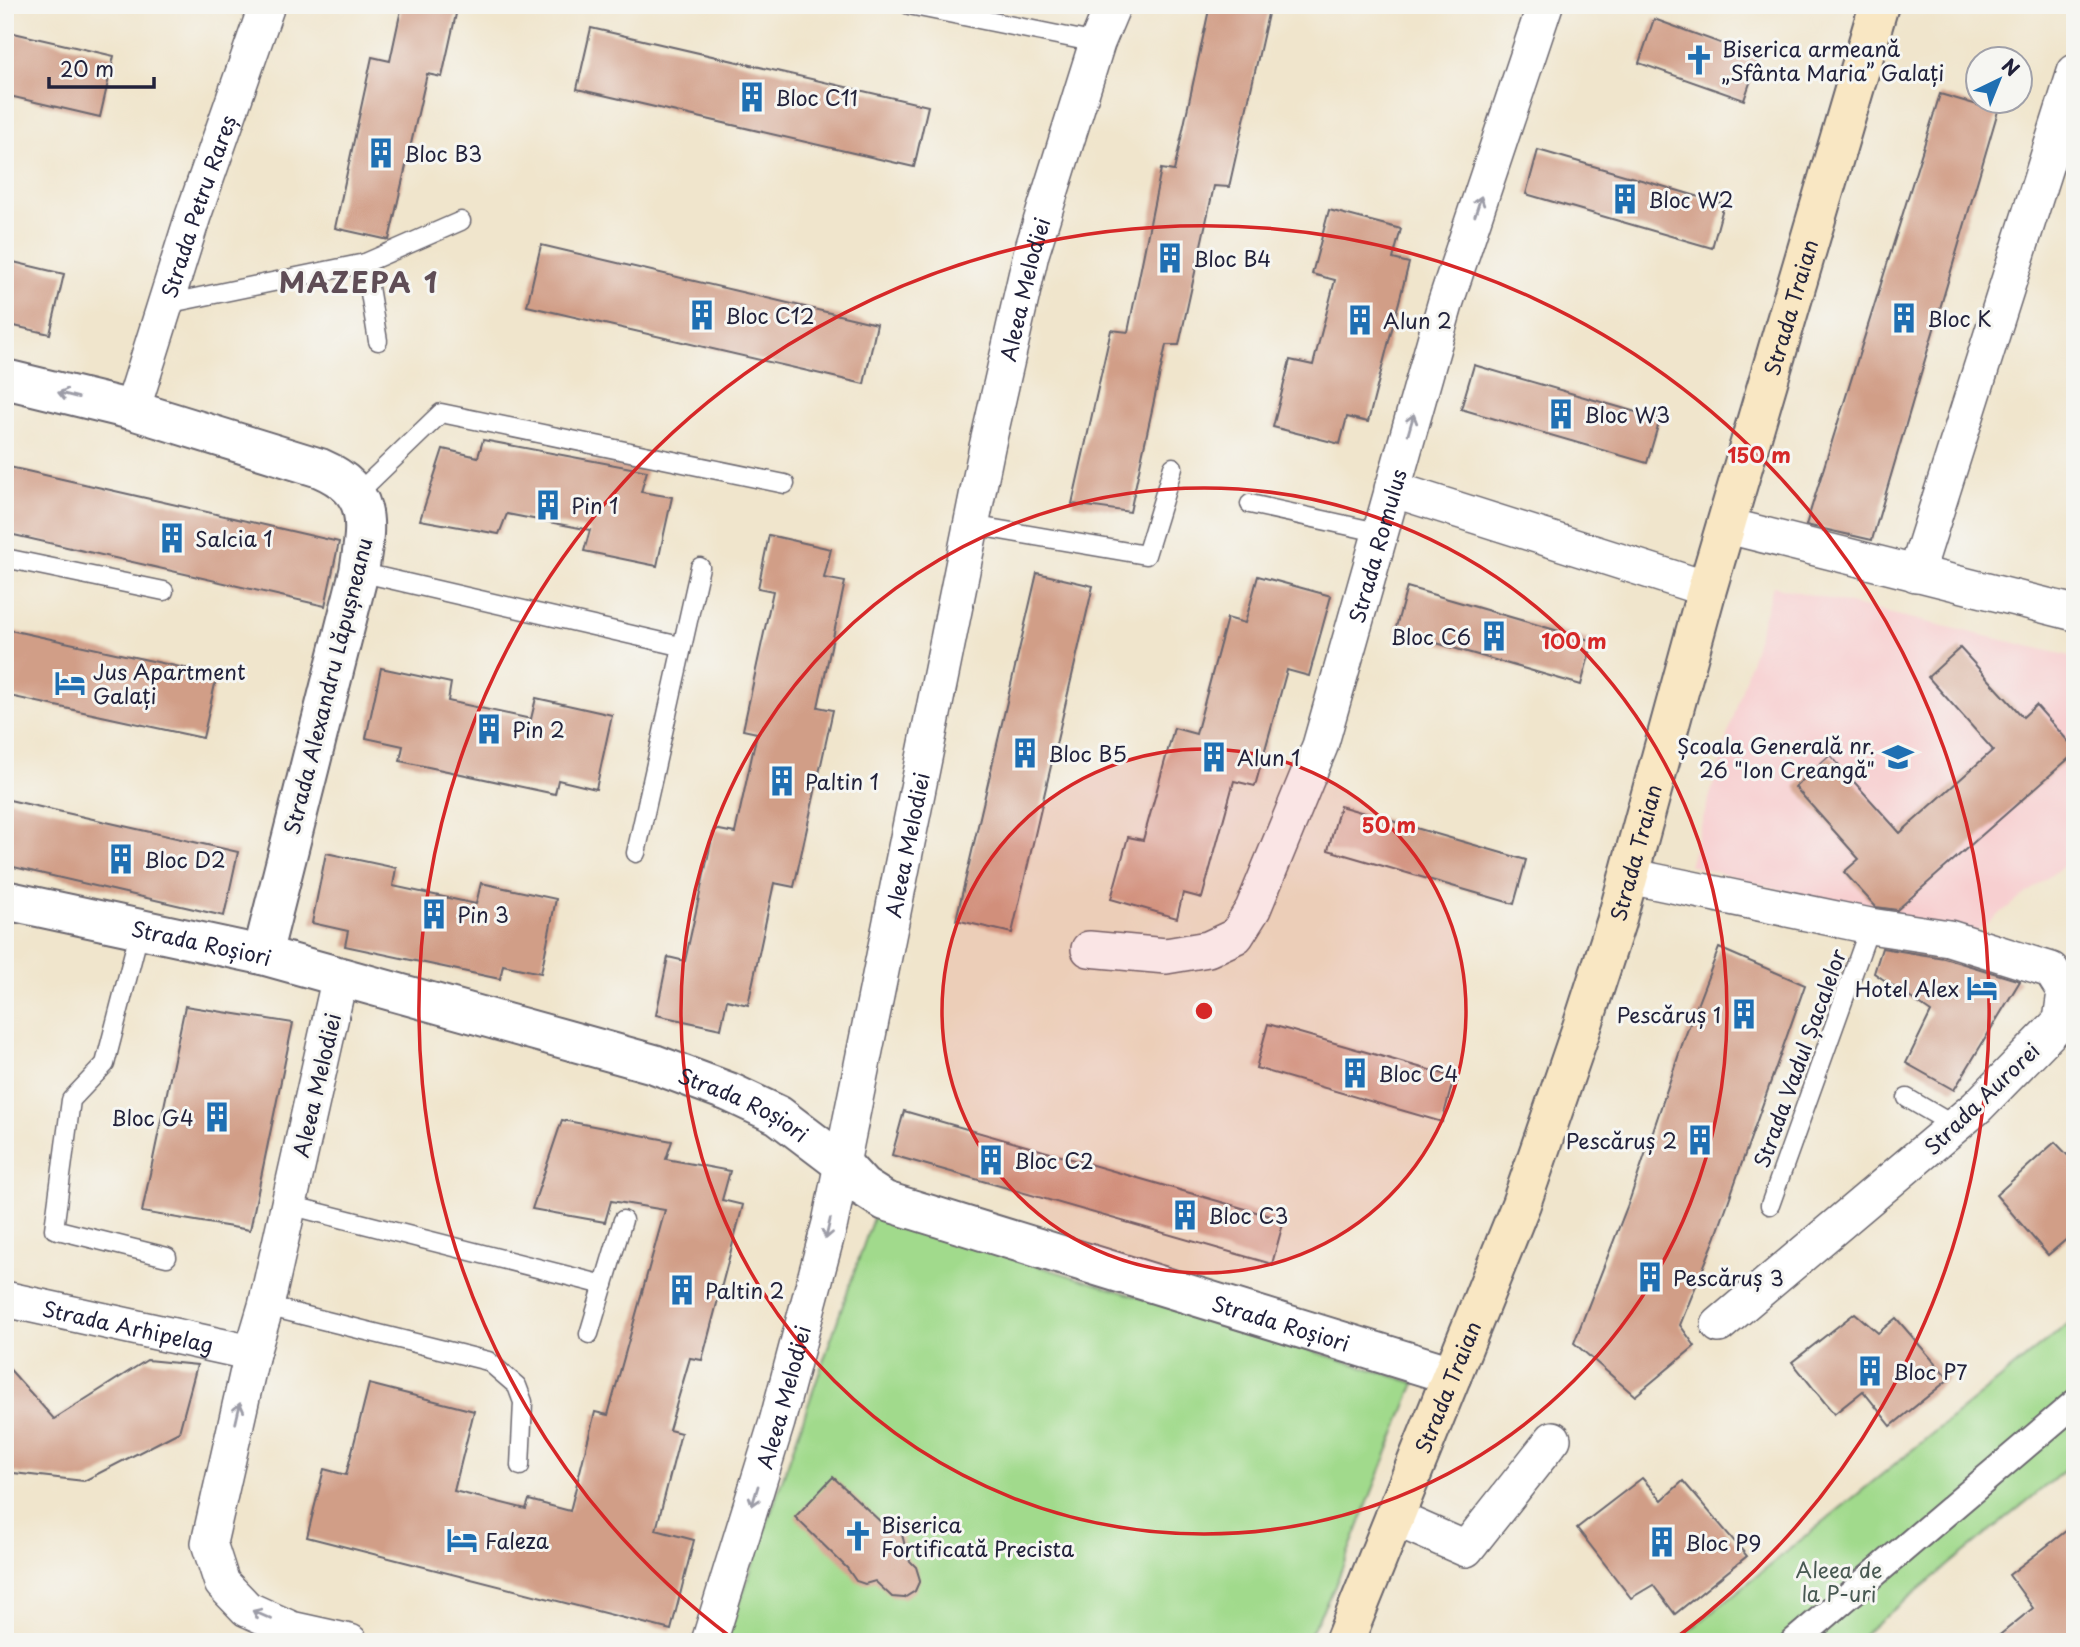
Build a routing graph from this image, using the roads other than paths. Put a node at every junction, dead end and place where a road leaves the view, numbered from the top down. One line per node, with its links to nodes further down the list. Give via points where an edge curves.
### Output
1 (267, 5): 10 (street, Strada Petru Rareș)
2 (909, 5): 6 (lane)
3 (1112, 5): 6 (street, Aleea Melodiei)
4 (1545, 5): 16 (street, Strada Romulus, one-way to 4, via 1446,301)
5 (1880, 5): 20 (main road, Strada Traian)
6 (1097, 43): 19 (street, Aleea Melodiei, via 1031,254)
7 (2075, 72): 25 (street)
8 (461, 221): 9 (lane)
9 (365, 263): 10 (lane); 11 (lane)
10 (166, 304): 13 (street, Strada Petru Rareș)
11 (378, 341)
12 (5, 379): 13 (street, one-way to 12)
13 (132, 410): 17 (street, via 320,468 342,478)
14 (1173, 467): 19 (lane, via 1146,555)
15 (785, 484): 17 (lane, via 441,413)
16 (1392, 489): 21 (street, Strada Romulus); 26 (street)
17 (357, 494): 24 (street, Strada Alexandru Lăpușneanu, via 366,521)
18 (1250, 505): 21 (lane)
19 (971, 525): 40 (street, Aleea Melodiei)
20 (1728, 526): 25 (street); 26 (main road, Strada Traian)
21 (1382, 533): 35 (street, Strada Romulus, via 1320,746 1253,909 1236,936 1208,949 1166,956)
22 (5, 558): 27 (lane)
23 (700, 567): 29 (lane)
24 (359, 572): 29 (lane); 36 (street, Strada Alexandru Lăpușneanu)
25 (1916, 574): 28 (street)
26 (1707, 589): 31 (main road, Strada Traian)
27 (164, 591)
28 (2075, 613)
29 (680, 646): 30 (lane)
30 (636, 853)
31 (1629, 876): 33 (street, Strada Aurorei); 51 (main road, Strada Traian, via 1521,1204)
32 (5, 900): 34 (street, Strada Roșiori)
33 (1870, 926): 39 (street, Strada Aurorei, via 1949,938 2051,970 2065,992 2061,1021); 42 (lane, Strada Vadul Șacalelor)
34 (140, 929): 36 (street, Strada Roșiori); 44 (lane, via 105,1064 71,1100 54,1229)
35 (1089, 949)
36 (262, 955): 37 (street, Strada Roșiori)
37 (340, 976): 40 (street, Strada Roșiori, via 654,1064 778,1115); 41 (street, Aleea Melodiei)
38 (1907, 1098): 39 (lane)
39 (1955, 1126): 48 (street, Strada Aurorei)
40 (840, 1162): 51 (street, Strada Roșiori, via 863,1187 885,1201); 57 (street, Aleea Melodiei, one-way to 57, via 830,1223 794,1363)
41 (289, 1205): 45 (lane); 47 (street, Aleea Melodiei)
42 (1770, 1205)
43 (623, 1220): 45 (lane)
44 (167, 1256)
45 (604, 1285): 49 (lane)
46 (5, 1299): 50 (street, Strada Arhipelag)
47 (266, 1306): 50 (street, Aleea Melodiei); 54 (lane, via 488,1361 517,1386 523,1402)
48 (1719, 1325)
49 (589, 1334)
50 (251, 1353): 56 (street, Aleea Melodiei, one-way to 50, via 291,1629 247,1609 222,1583 209,1543)
51 (1452, 1375): 55 (main road, Strada Traian)
52 (2075, 1403): 59 (street)
53 (1553, 1439): 55 (street, via 1466,1549)
54 (520, 1466)
55 (1393, 1517): 58 (main road, Strada Traian)
56 (351, 1642)
57 (709, 1642)
58 (1344, 1642)
59 (1794, 1642)

